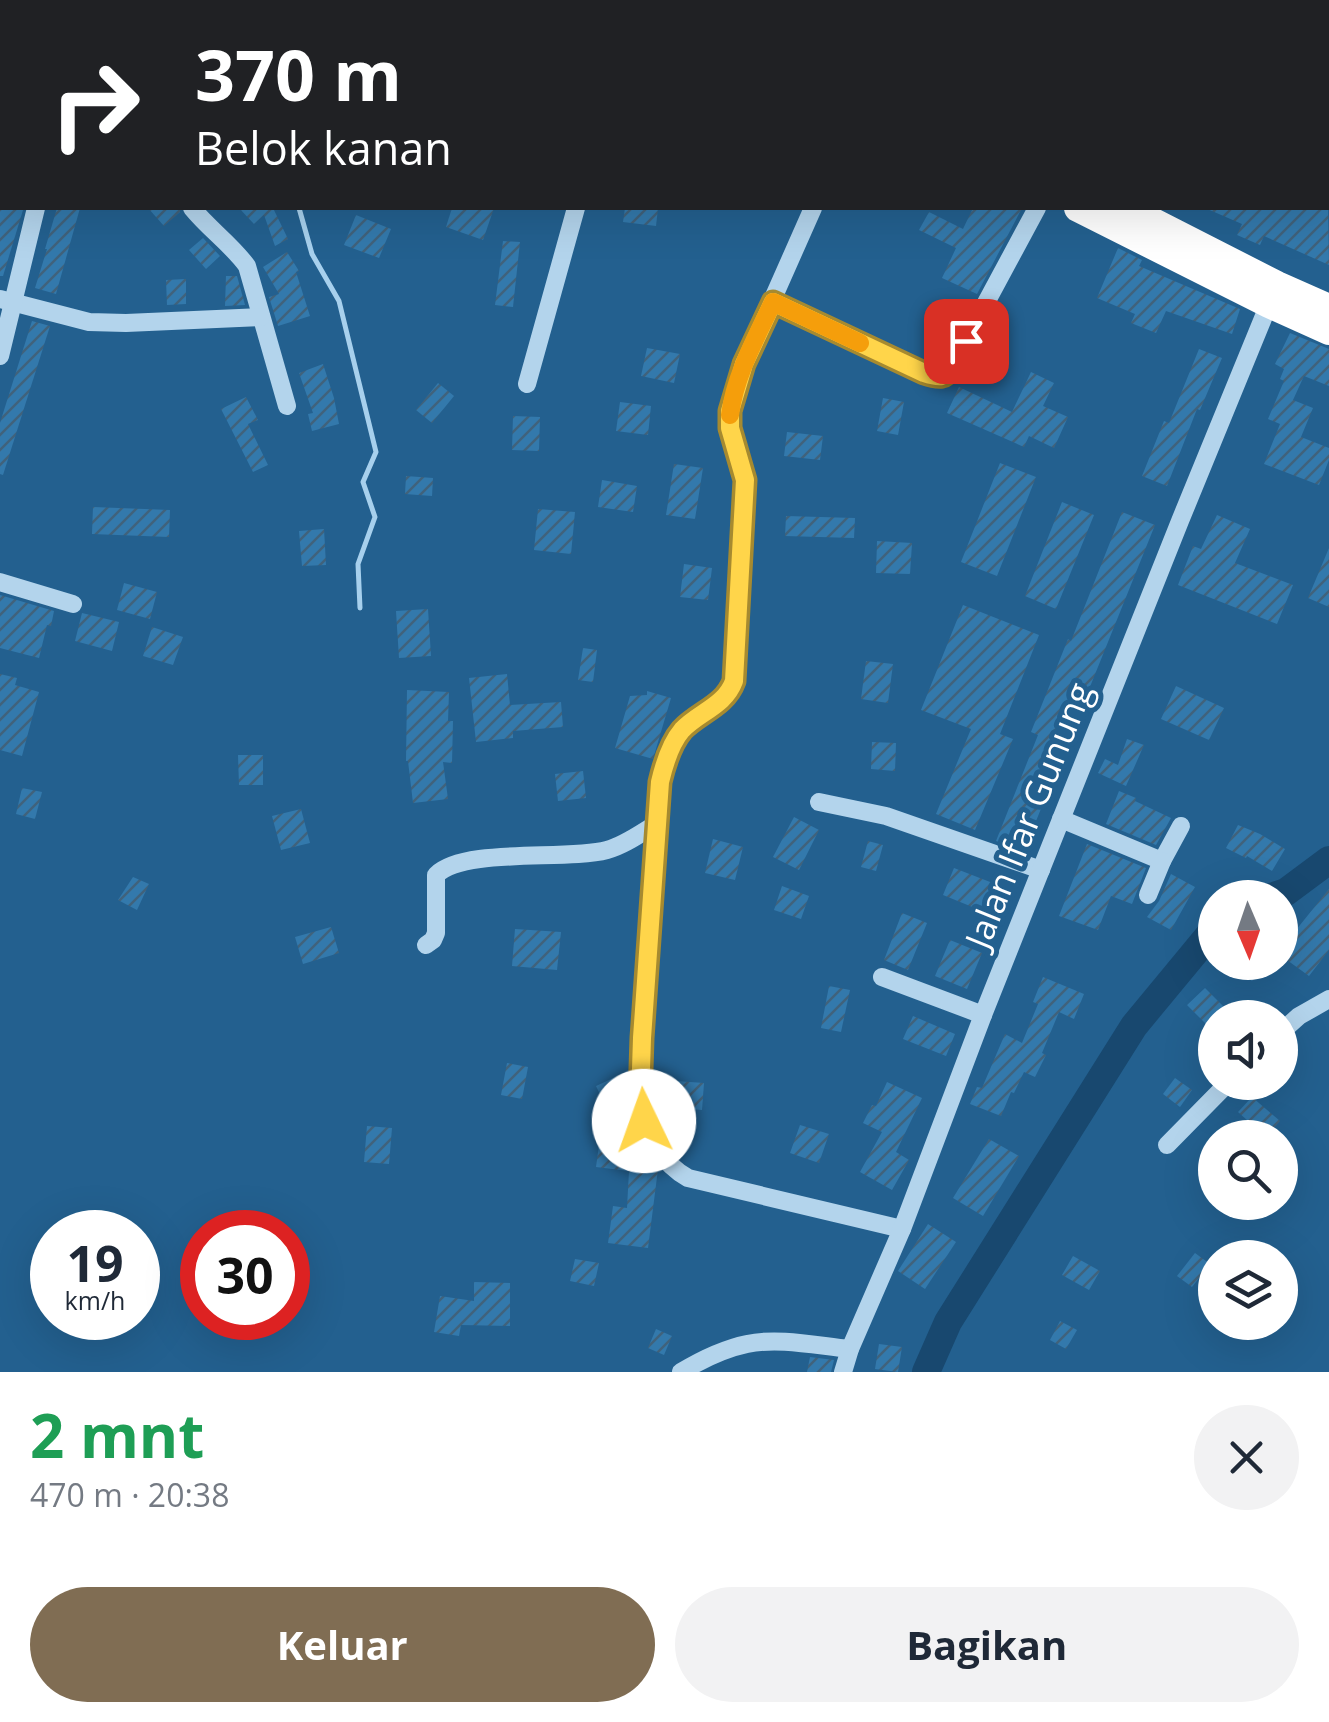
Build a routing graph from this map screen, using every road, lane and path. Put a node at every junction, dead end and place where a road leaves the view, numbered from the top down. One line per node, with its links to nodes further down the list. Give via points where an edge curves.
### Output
1 (35, 210): 8 (street)
2 (194, 210): 11 (street, via 247,266)
3 (575, 210): 14 (street)
4 (813, 210): 9 (street)
5 (1036, 210): 9 (street, via 942,376)
6 (1114, 212): 7 (highway)
7 (1273, 295): 10 (highway); 12 (highway); 19 (street, Jalan Ifar Gunung)
8 (7, 301): 11 (street, via 89,322); 13 (street)
9 (773, 302): 20 (street, via 730,411 745,480 734,681 726,698 676,738 664,764)
10 (1329, 308)
11 (261, 317): 15 (street)
12 (1329, 331)
13 (0, 356)
14 (527, 384)
15 (287, 406)
16 (0, 582): 17 (street)
17 (73, 604)
18 (818, 802): 23 (street, via 886,816)
19 (1061, 819): 22 (street); 23 (street, Jalan Ifar Gunung)
20 (656, 824): 25 (street, via 609,849 478,860 440,871 436,933); 32 (street, via 640,1100 658,1150 688,1178)
21 (1181, 826): 22 (street)
22 (1162, 861): 24 (street)
23 (1041, 870): 28 (street, Jalan Ifar Gunung)
24 (1148, 895)
25 (426, 945)
26 (882, 977): 28 (street)
27 (1329, 999): 29 (street)
28 (982, 1016): 32 (street, Jalan Ifar Gunung)
29 (1298, 1016)
30 (1212, 1100): 31 (street)
31 (1167, 1145)
32 (902, 1229): 33 (street, Jalan Ifar Gunung)
33 (850, 1350): 34 (street, via 749,1343); 35 (street, Jalan Ifar Gunung)
34 (680, 1372)
35 (844, 1372)

